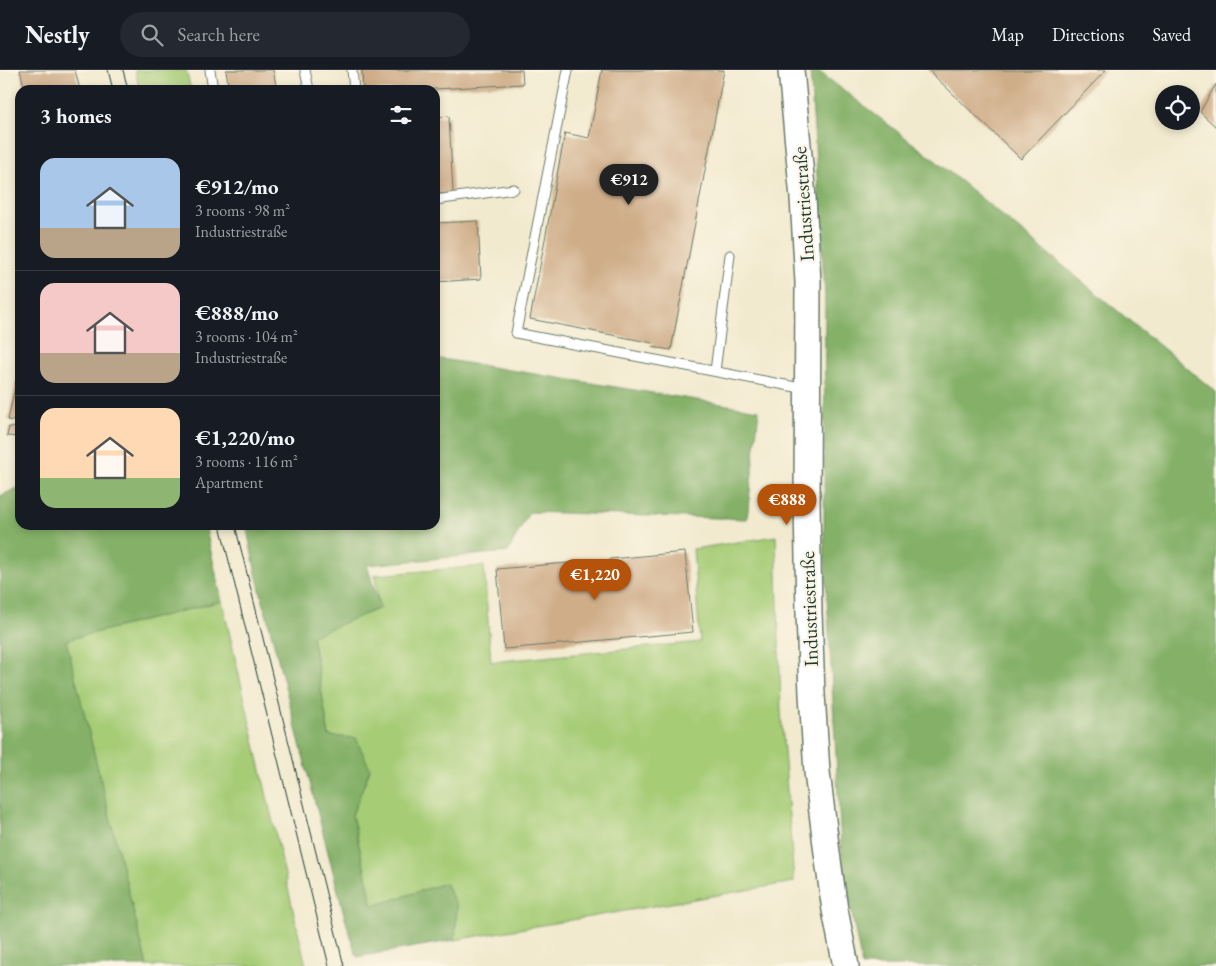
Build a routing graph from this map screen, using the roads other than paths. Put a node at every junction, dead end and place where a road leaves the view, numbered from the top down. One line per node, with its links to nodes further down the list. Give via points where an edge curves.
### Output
1 (210, 70): 6 (lane)
2 (306, 70): 7 (lane)
3 (352, 70): 8 (lane)
4 (568, 70): 12 (lane, via 516,333)
5 (791, 70): 13 (main road, Industriestraße, via 808,282)
6 (212, 85)
7 (308, 85)
8 (354, 85)
9 (514, 189): 10 (lane)
10 (440, 199)
11 (730, 255): 12 (lane)
12 (716, 372): 13 (lane)
13 (806, 389): 14 (main road, Industriestraße, via 809,613 817,772 835,910)
14 (846, 966)

